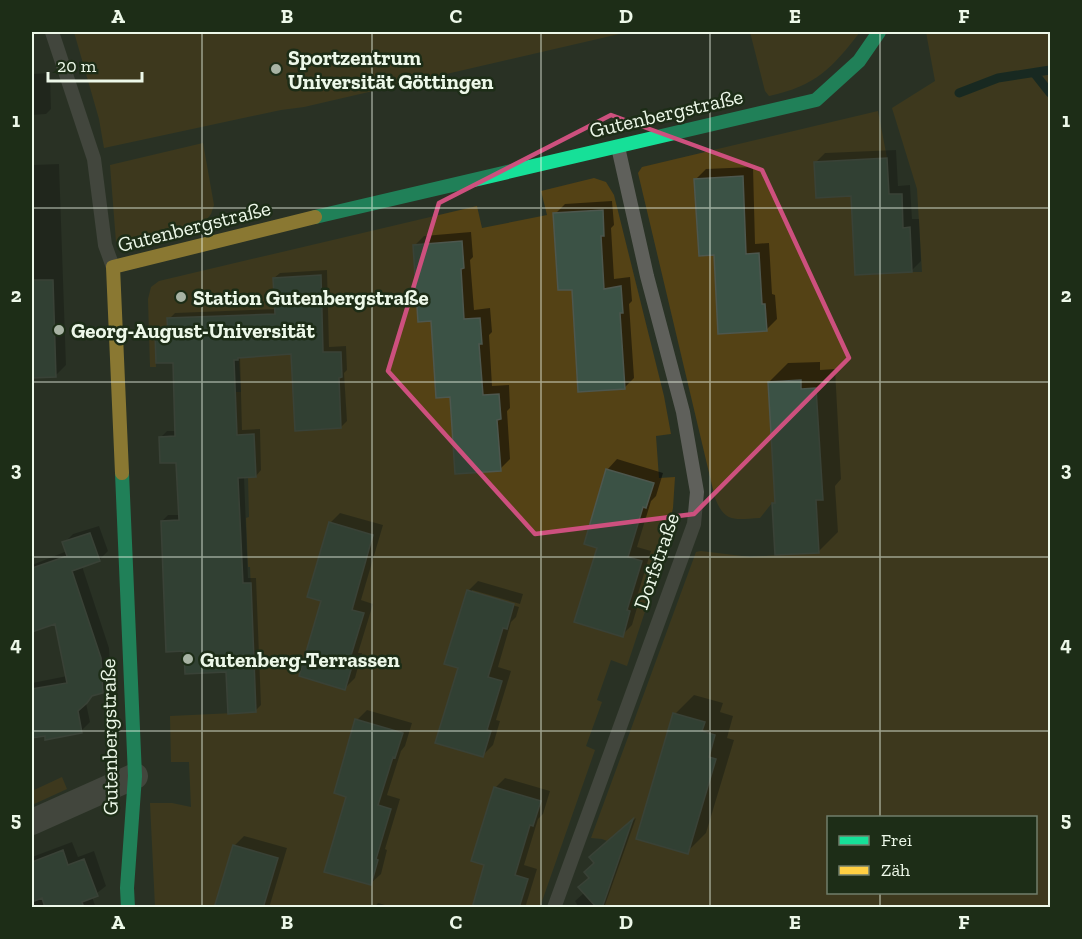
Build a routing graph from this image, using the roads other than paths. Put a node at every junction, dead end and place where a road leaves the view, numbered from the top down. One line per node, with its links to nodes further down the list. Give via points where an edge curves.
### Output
1 (52, 32): 4 (lane, via 94,159 105,245)
2 (879, 32): 3 (street, Gutenbergstraße, via 860,61 816,100)
3 (618, 147): 4 (street, Gutenbergstraße); 8 (lane, Dorfstraße, via 683,412 697,492 694,524)
4 (113, 267): 5 (street, Gutenbergstraße)
5 (135, 776): 6 (street); 7 (street, Gutenbergstraße)
6 (32, 822)
7 (128, 908)
8 (554, 908)

